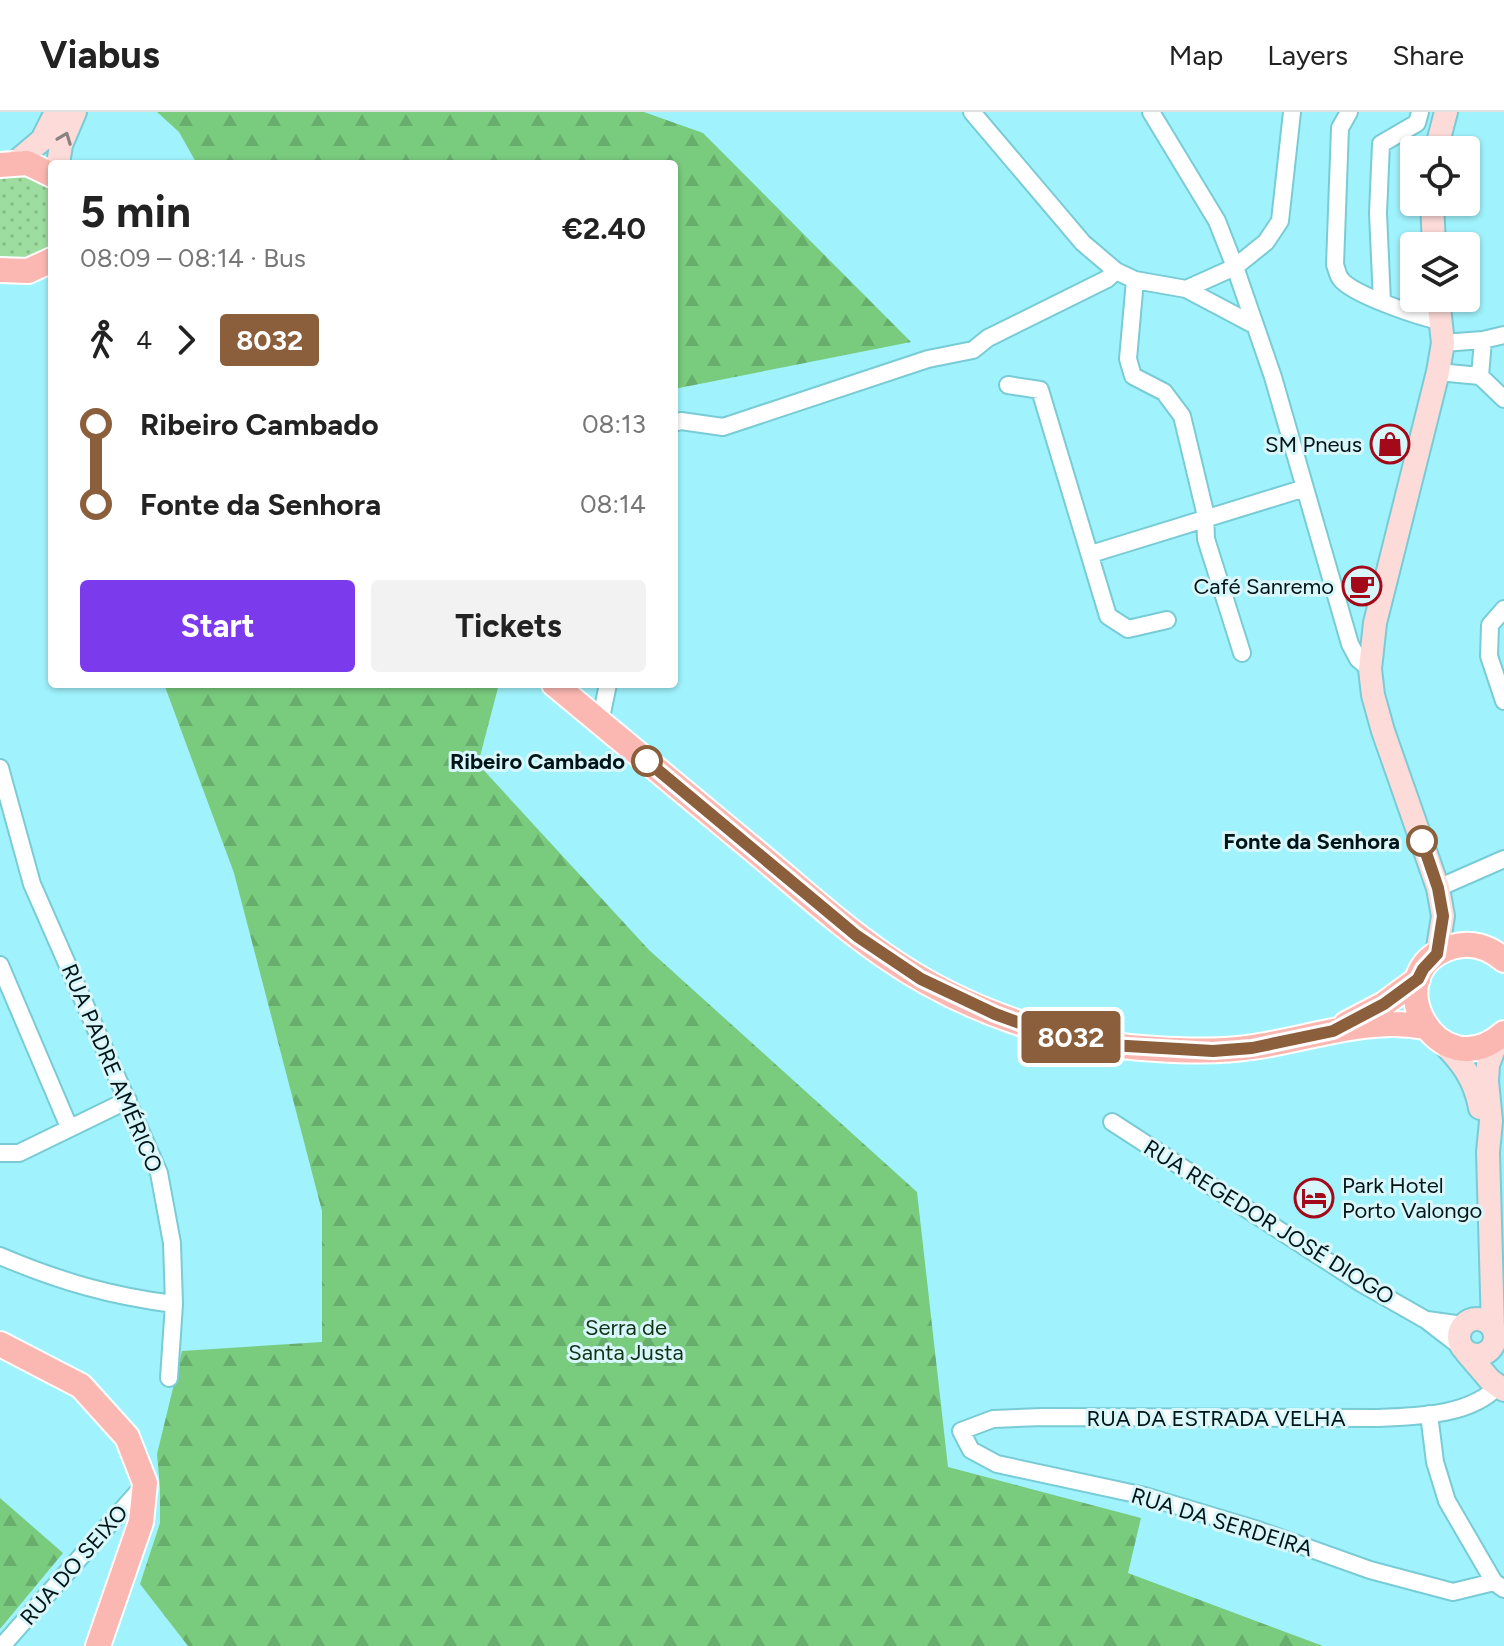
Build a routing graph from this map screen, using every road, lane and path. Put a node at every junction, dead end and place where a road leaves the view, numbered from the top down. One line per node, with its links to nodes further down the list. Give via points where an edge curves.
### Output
1 (56, 112): 11 (street, via 42,140)
2 (75, 112): 10 (street, one-way to 2)
3 (972, 112): 15 (street, via 1083,243)
4 (1151, 112): 14 (street, via 1217,221)
5 (1292, 112): 14 (street, via 1280,221 1266,242)
6 (1349, 112): 19 (street, via 1340,128 1335,265 1349,287)
7 (1420, 112): 19 (street, via 1417,123 1381,144)
8 (1446, 112): 9 (street)
9 (1440, 136)
10 (59, 160)
11 (8, 164): 12 (main road, via 37,166)
12 (48, 173)
13 (48, 261): 16 (main road)
14 (1235, 267): 18 (street); 21 (street)
15 (1116, 271): 17 (street); 28 (street, via 973,350 928,359 723,427)
16 (17, 273)
17 (1135, 280): 18 (street); 30 (street, via 1128,359 1133,376 1164,392 1182,416)
18 (1186, 289): 21 (street)
19 (1382, 302): 20 (street)
20 (1440, 320): 23 (street); 24 (street)
21 (1254, 325): 29 (street)
22 (1504, 335): 23 (street)
23 (1483, 340): 25 (street)
24 (1438, 372): 25 (street); 35 (street, via 1378,611)
25 (1480, 376): 27 (street)
26 (1008, 385): 31 (street, via 1040,390)
27 (1504, 399)
28 (678, 423)
29 (1305, 488): 30 (street); 35 (street, via 1350,644)
30 (1204, 520): 31 (street); 34 (street)
31 (1091, 554): 33 (street, via 1108,616 1128,629)
32 (1503, 610): 38 (street, via 1490,625 1489,656)
33 (1167, 620)
34 (1242, 653)
35 (1370, 669): 42 (street, via 1383,731)
36 (559, 688): 39 (main road)
37 (607, 688): 39 (street)
38 (1504, 701)
39 (600, 723): 47 (main road, via 857,936 921,979 995,1014 1062,1035 1157,1049 1252,1048)
40 (0, 768): 50 (street, RUA PADRE AMÉRICO, via 32,884)
41 (1504, 859): 42 (street)
42 (1438, 888): 43 (street, via 1460,928); 44 (street, via 1443,916)
43 (1495, 951): 44 (main road, via 1455,946)
44 (1437, 954): 46 (main road)
45 (0, 965): 52 (street)
46 (1418, 979): 47 (main road); 48 (main road, via 1417,1009)
47 (1333, 1031): 48 (main road, via 1389,1023)
48 (1433, 1034): 49 (main road, via 1450,1046 1469,1048); 53 (street, via 1460,1059 1476,1087)
49 (1501, 1036): 53 (street, via 1488,1065)
50 (128, 1100): 52 (street); 56 (street, RUA PADRE AMÉRICO, via 159,1173 172,1243)
51 (1112, 1122): 58 (street, RUA REGEDOR JOSÉ DIOGO)
52 (69, 1127): 54 (street, via 19,1153)
53 (1488, 1152): 58 (street, via 1491,1269)
54 (0, 1153)
55 (0, 1256): 56 (street, via 96,1292)
56 (174, 1304): 59 (street, RUA PADRE AMÉRICO)
57 (0, 1344): 62 (main road, via 81,1386 127,1437)
58 (1486, 1363): 60 (street, RUA DA ESTRADA VELHA)
59 (169, 1378)
60 (1429, 1414): 61 (street, RUA DA ESTRADA VELHA, via 1042,1417 993,1419); 63 (street, RUA DA SERDEIRA, via 1447,1501)
61 (961, 1431): 63 (street, RUA DA SERDEIRA, via 971,1450 997,1464 1145,1496 1453,1592)
62 (145, 1483): 64 (street, RUA DO SEIXO); 65 (main road, via 141,1522)
63 (1499, 1585)
64 (2, 1646)
65 (98, 1646)

